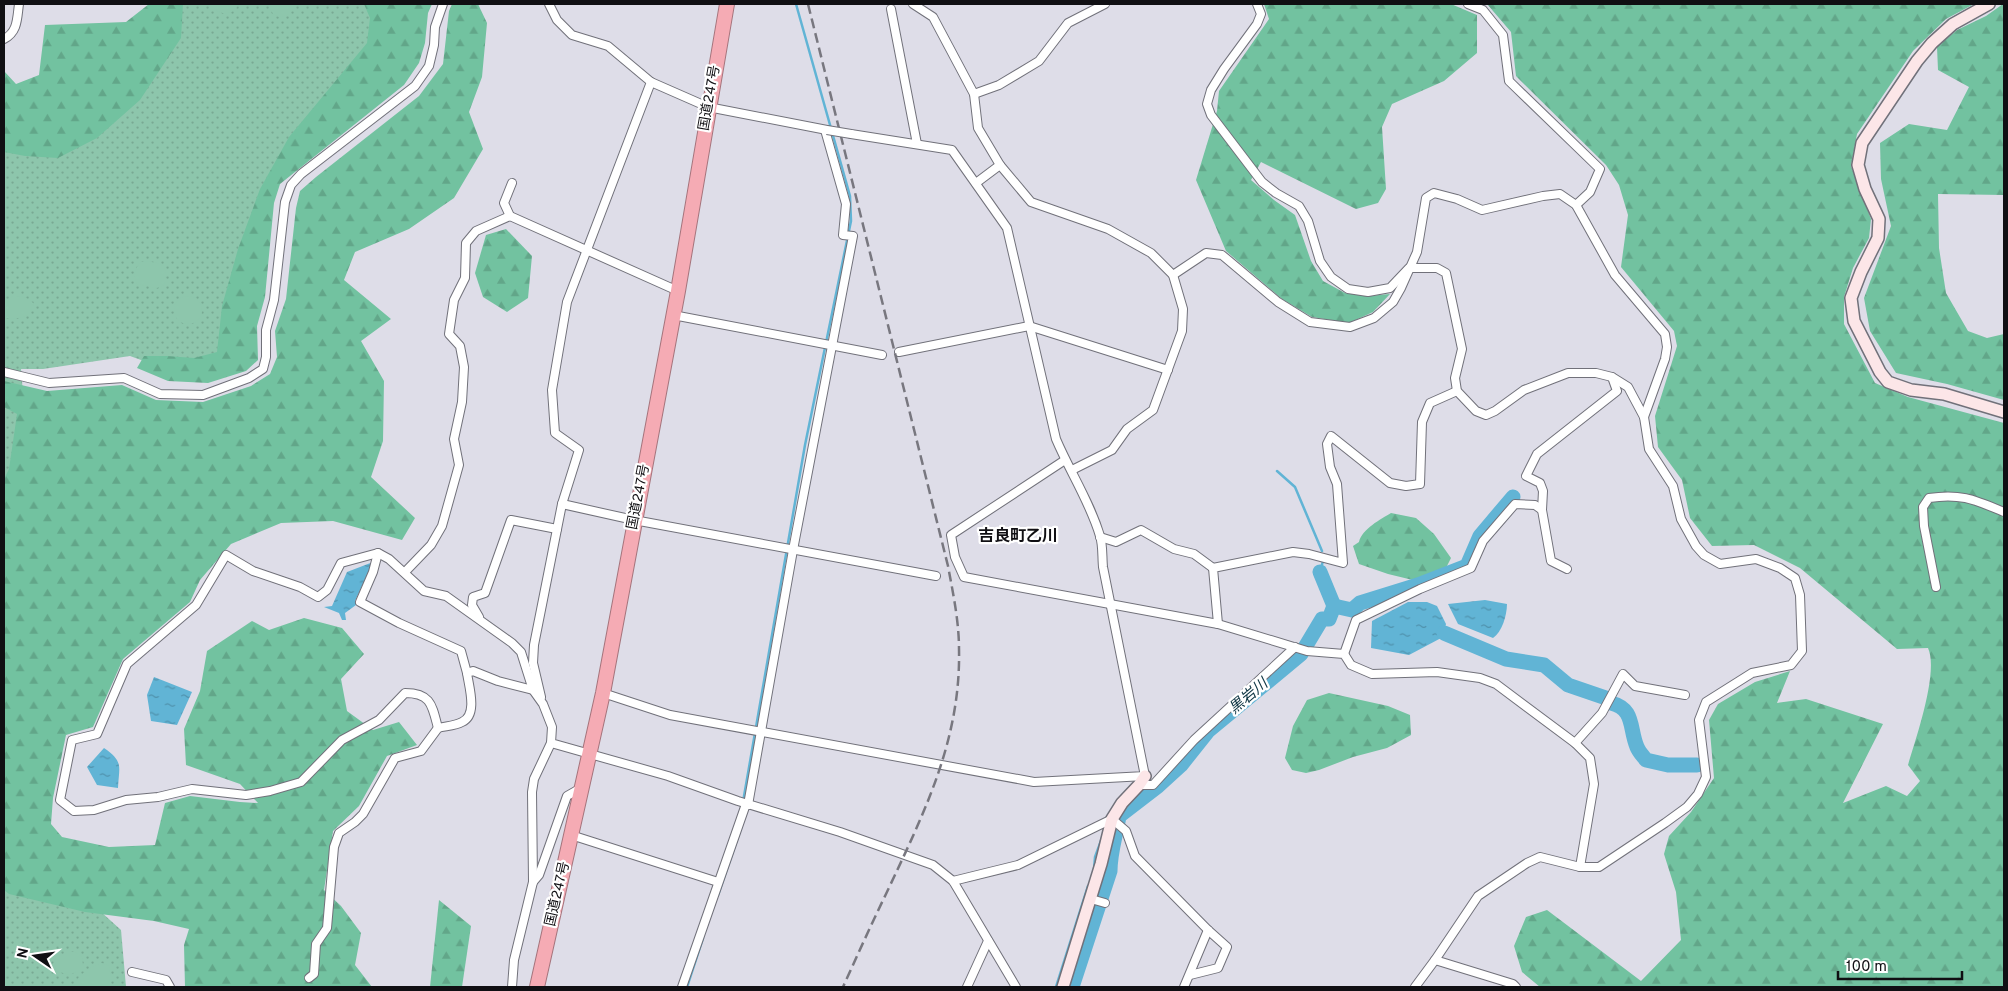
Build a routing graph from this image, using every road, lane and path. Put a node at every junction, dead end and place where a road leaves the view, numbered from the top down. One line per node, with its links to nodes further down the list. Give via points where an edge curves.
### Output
1 (19, 4): 11 (street, via 16,27 11,36)
2 (443, 4): 32 (street, via 435,28 429,66 415,86 290,185 285,202 274,300 266,330 263,369 249,378 203,395 160,394 124,378 49,383)
3 (549, 4): 12 (street, via 557,20 572,35 608,46)
4 (727, 4): 14 (highway, 国道247号)
5 (913, 4): 13 (street, via 933,17)
6 (1104, 4): 13 (street, via 1068,23 1039,61 999,85)
7 (1257, 4): 23 (street, via 1261,14 1257,24 1211,90 1207,104 1211,115 1262,182 1299,206 1308,221 1320,261 1331,277 1348,289 1368,292 1390,288)
8 (1468, 4): 20 (street, via 1483,10 1503,35 1509,81 1600,169 1590,192)
9 (1989, 4): 35 (main road, via 1952,24 1932,43 1862,143 1858,165 1879,218 1878,238 1851,298 1854,321 1888,382)
10 (890, 9): 16 (street)
11 (4, 39)
12 (651, 82): 14 (street); 22 (street)
13 (974, 94): 17 (street, via 978,128)
14 (708, 107): 15 (street); 25 (highway, 国道247号)
15 (826, 130): 16 (street, bridge); 28 (street, via 846,204 843,235 853,236)
16 (917, 144): 19 (street, via 952,150)
17 (1000, 166): 19 (street); 24 (street, via 1031,202 1108,229 1151,253)
18 (512, 183): 21 (street, via 504,203)
19 (976, 183): 27 (street, via 1007,228)
20 (1576, 205): 23 (street, via 1560,194 1482,210 1434,193 1426,198 1417,252); 36 (street, via 1615,275 1665,334 1665,359)
21 (510, 216): 22 (street); 49 (street, via 476,231 466,243 465,278 454,300 450,334 460,346 464,367 462,402 454,439 459,466 442,526 431,546)
22 (586, 249): 25 (street); 39 (street, via 567,302 552,390 555,433 579,450)
23 (1409, 268): 24 (street, via 1392,302 1374,318 1350,327 1310,322 1278,302 1222,255 1206,253); 34 (street, via 1437,268 1446,273 1462,349 1455,378)
24 (1173, 274): 31 (street, via 1183,309 1182,331)
25 (678, 291): 26 (highway, 国道247号)
26 (673, 315): 28 (street); 42 (highway, 国道247号)
27 (1029, 326): 29 (street); 31 (street); 37 (street, via 1056,440)
28 (832, 345): 30 (street); 45 (street)
29 (899, 352)
30 (882, 355)
31 (1168, 370): 38 (street, via 1153,410 1127,429 1112,450)
32 (4, 372)
33 (1612, 377): 34 (street, via 1596,373 1568,373 1524,390 1486,415 1476,411); 36 (street, via 1628,387); 40 (street, via 1618,391 1537,454 1526,476 1540,483)
34 (1457, 391): 47 (street, via 1430,403 1422,422 1420,484 1390,483 1331,436 1326,444 1330,467 1338,484 1343,563 1293,552)
35 (2004, 412)
36 (1644, 417): 72 (street, via 1649,449 1673,486 1681,519 1704,555 1720,564 1756,559 1795,578 1800,595 1802,650 1791,665 1752,673 1706,702 1699,720 1706,777 1698,794 1686,807 1599,867)
37 (1065, 460): 38 (street); 52 (street, via 951,536 955,557 964,577)
38 (1072, 470): 44 (street)
39 (562, 504): 42 (street); 43 (street)
40 (1542, 510): 48 (street, via 1551,561); 56 (street, via 1535,505 1514,504 1483,541 1471,568 1420,588 1356,620)
41 (2004, 512): 51 (street, via 1964,496 1929,498 1923,506 1924,526)
42 (634, 520): 45 (street); 59 (highway, 国道247号)
43 (557, 529): 53 (street, via 510,520 485,593 474,597 472,605); 61 (street, via 534,645 533,662)
44 (1100, 537): 47 (street, via 1116,542 1141,530 1174,549 1194,554); 52 (street)
45 (792, 550): 50 (street); 63 (street)
46 (378, 553): 49 (street); 57 (street, via 360,602 461,651); 62 (street, via 341,563 328,590 318,597 300,587 253,571 226,555 196,606 127,664 97,734 72,740 60,800 74,812 192,789 246,795 301,782 342,740 379,720 405,693 419,693 428,700)
47 (1213, 568): 54 (street)
48 (1567, 569)
49 (405, 572): 53 (street, via 424,591 446,596)
50 (936, 576)
51 (1936, 586)
52 (1110, 604): 54 (street); 67 (street)
53 (482, 621): 58 (street, via 522,652)
54 (1218, 624): 55 (street)
55 (1296, 648): 56 (street); 67 (street, via 1194,740 1154,785)
56 (1344, 654): 65 (street, via 1351,665 1372,674 1437,672 1480,678 1496,684)
57 (467, 673): 58 (street, via 473,671); 62 (street, via 470,714 463,722)
58 (533, 690): 61 (street)
59 (603, 693): 63 (street, via 670,715); 66 (highway, 国道247号)
60 (1685, 695): 65 (street, via 1635,686 1623,674 1602,713)
61 (543, 704): 64 (street, via 552,727)
62 (438, 728): 83 (street, via 421,751 394,758 363,814 338,834 334,846 327,928 316,944 314,974)
63 (761, 732): 67 (street, via 1034,782); 69 (street)
64 (551, 742): 66 (street); 74 (street, via 534,779 532,792)
65 (1575, 744): 72 (street, via 1590,758 1594,784)
66 (588, 754): 68 (highway, 国道247号); 69 (street, via 668,776)
67 (1142, 781): 70 (main road)
68 (581, 788): 71 (highway, 国道247号); 74 (street, via 567,796 539,875)
69 (744, 804): 73 (street, via 912,856 933,864); 75 (street)
70 (1112, 819): 73 (street, via 1018,865); 76 (main road); 78 (street, via 1126,831 1135,856)
71 (571, 835): 75 (street); 86 (highway, 国道247号)
72 (1580, 867): 80 (street, via 1540,857 1527,863 1478,896)
73 (953, 881): 79 (street)
74 (533, 882): 85 (street, via 514,960)
75 (718, 882): 87 (street)
76 (1091, 899): 77 (street); 90 (main road)
77 (1105, 903)
78 (1208, 930): 82 (street); 82 (street, via 1227,947 1218,968)
79 (988, 941): 88 (street); 89 (street)
80 (1435, 960): 92 (street); 93 (street)
81 (132, 972): 84 (street, via 166,980)
82 (1190, 975): 91 (street)
83 (309, 978)
84 (170, 987)
85 (512, 987)
86 (537, 987)
87 (682, 987)
88 (967, 987)
89 (1016, 987)
90 (1063, 987)
91 (1184, 987)
92 (1415, 987)
93 (1516, 987)

